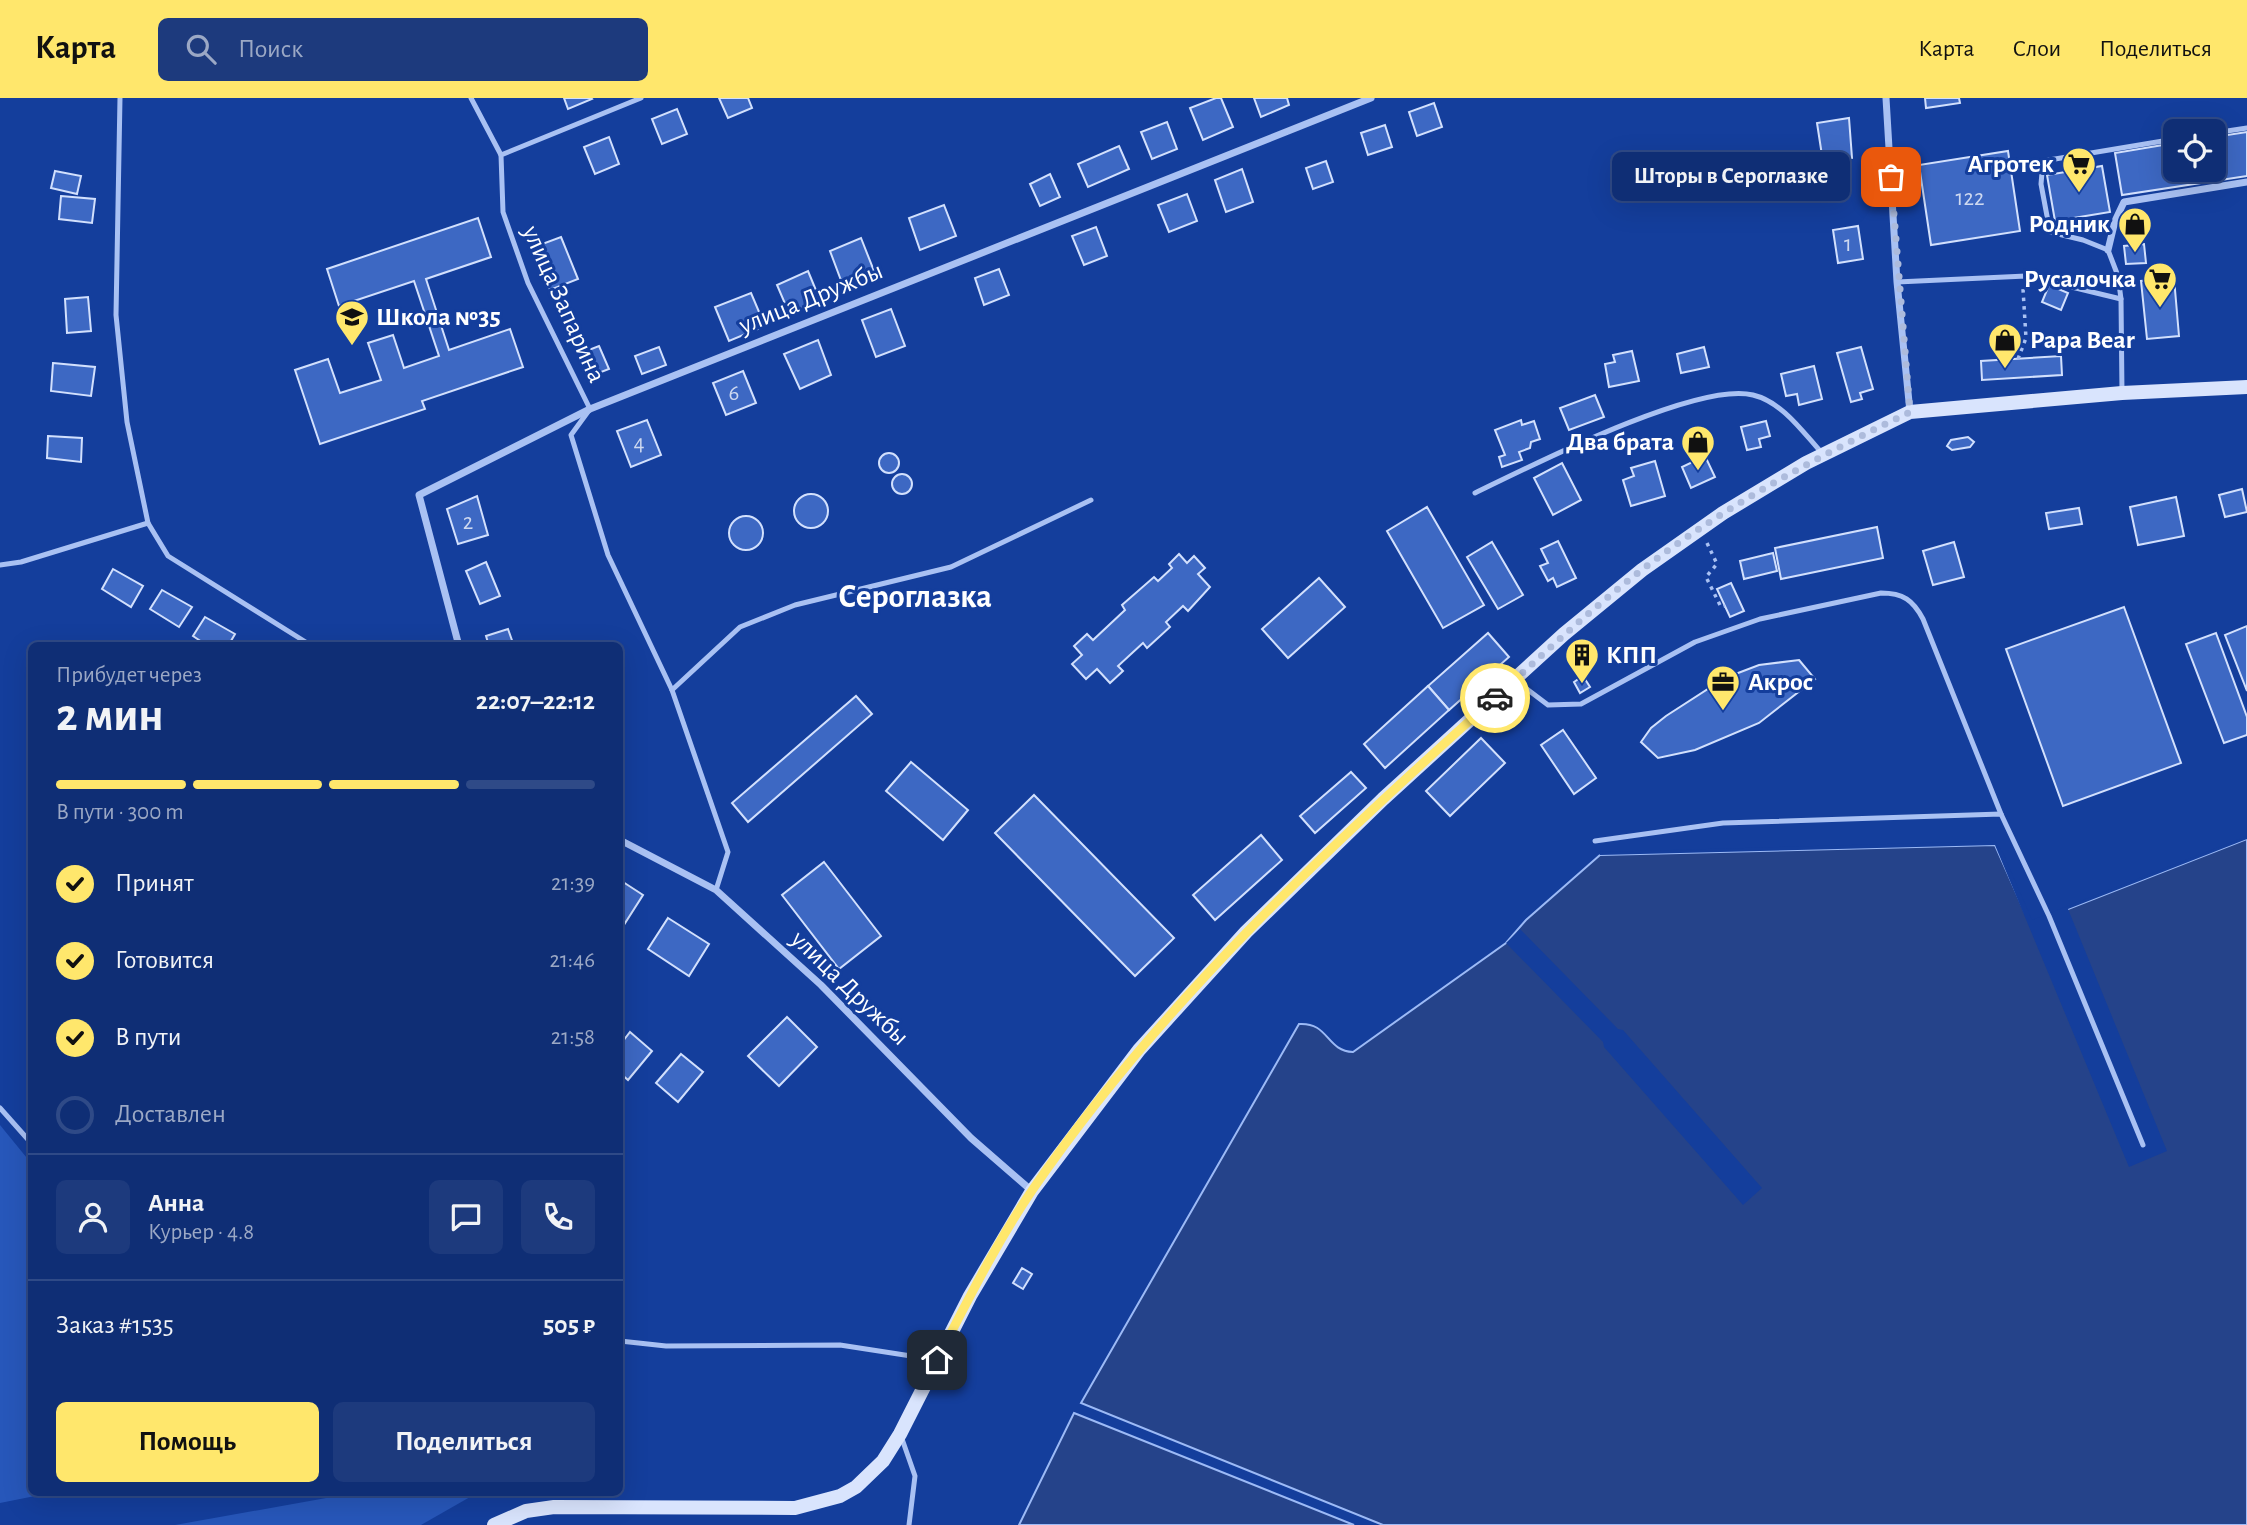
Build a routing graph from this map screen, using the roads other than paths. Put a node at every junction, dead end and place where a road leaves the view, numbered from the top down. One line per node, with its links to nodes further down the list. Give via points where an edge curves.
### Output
1 (120, 98): 21 (lane, via 116,315 127,422)
2 (471, 98): 9 (lane)
3 (640, 98): 9 (lane)
4 (1371, 98): 16 (street, улица Дружбы)
5 (1886, 98): 12 (street)
6 (2247, 128): 7 (lane)
7 (2226, 131)
8 (2163, 141): 11 (lane, via 2043,161 2041,184 2050,232)
9 (501, 155): 16 (lane, улица Запарина, via 503,212 528,283)
10 (2247, 183): 11 (street, via 2124,202)
11 (2108, 250): 13 (lane)
12 (1897, 282): 13 (lane, via 2026,276); 17 (street)
13 (2121, 299): 15 (lane)
14 (2247, 387): 15 (main road)
15 (2122, 393): 17 (main road)
16 (590, 409): 24 (street, улица Дружбы, via 419,495); 26 (lane, via 571,435 608,555)
17 (1910, 412): 18 (main road)
18 (1823, 455): 19 (lane, via 1774,404 1753,395 1723,392 1643,418); 25 (main road, via 1723,513 1651,563)
19 (1475, 493)
20 (1091, 500): 26 (lane, via 951,566 794,605 740,627)
21 (148, 523): 22 (lane); 23 (lane, via 169,556)
22 (0, 565)
23 (306, 642)
24 (458, 642)
25 (1515, 680): 27 (lane, via 1548,705 1581,704 1695,642 1760,619 1881,593 1902,595 1923,619); 34 (main road, via 1246,932 1139,1051)
26 (671, 690): 30 (lane, via 728,852)
27 (2001, 814): 28 (lane, via 1723,823); 33 (lane, via 2049,916)
28 (1595, 841)
29 (623, 842): 30 (street, улица Дружбы)
30 (716, 890): 34 (street, улица Дружбы, via 821,985 971,1138)
31 (0, 1108): 32 (lane)
32 (28, 1140)
33 (2143, 1145)
34 (1032, 1191): 36 (main road)
35 (623, 1341): 36 (lane, via 666,1346 840,1345)
36 (937, 1360): 37 (main road)
37 (901, 1434): 38 (main road, via 869,1476 822,1503 757,1510 554,1507 526,1511); 39 (lane, via 915,1476)
38 (494, 1525)
39 (909, 1525)

